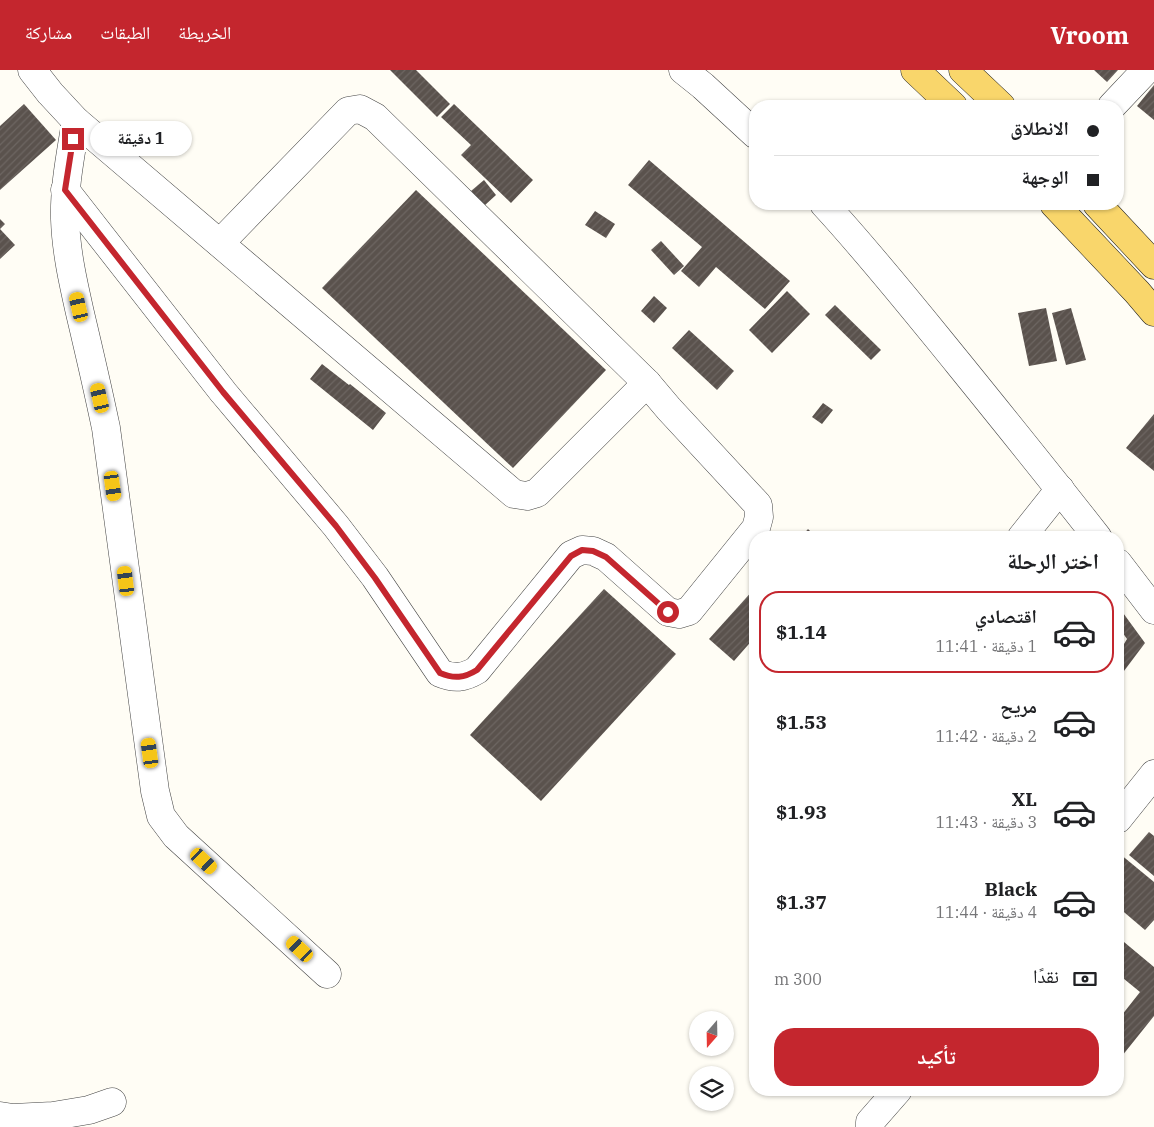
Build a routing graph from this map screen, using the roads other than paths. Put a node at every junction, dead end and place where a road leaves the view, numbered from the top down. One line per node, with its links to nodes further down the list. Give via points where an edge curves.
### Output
1 (32, 70): 9 (street)
2 (683, 70): 10 (street)
3 (915, 70): 6 (main road)
4 (963, 70): 7 (main road)
5 (1146, 70): 8 (street)
6 (947, 100)
7 (995, 100)
8 (1118, 100)
9 (76, 121): 11 (street); 15 (street)
10 (749, 129)
11 (65, 190): 23 (street, via 223,392 336,526 440,673 449,677 468,676 477,670 571,556 582,550 606,557 668,612 679,614 690,611); 28 (street, via 66,242 106,428 155,791 162,816 176,836)
12 (830, 210): 19 (street, via 858,240)
13 (1060, 210): 17 (main road)
14 (1103, 210): 16 (main road)
15 (220, 243): 18 (street, via 514,494 527,496 537,493); 18 (street, via 348,111 360,109 375,117)
16 (1154, 264)
17 (1154, 312)
18 (647, 384): 20 (street, via 758,505 760,517)
19 (1060, 489): 21 (street); 22 (street)
20 (754, 531)
21 (1027, 531)
22 (1093, 531)
23 (749, 537)
24 (1124, 571): 25 (street)
25 (1154, 610)
26 (1154, 774): 27 (street)
27 (1124, 812)
28 (327, 974)
29 (893, 1096): 32 (street)
30 (112, 1102): 31 (street, via 90,1110 52,1116)
31 (0, 1116)
32 (869, 1125)

